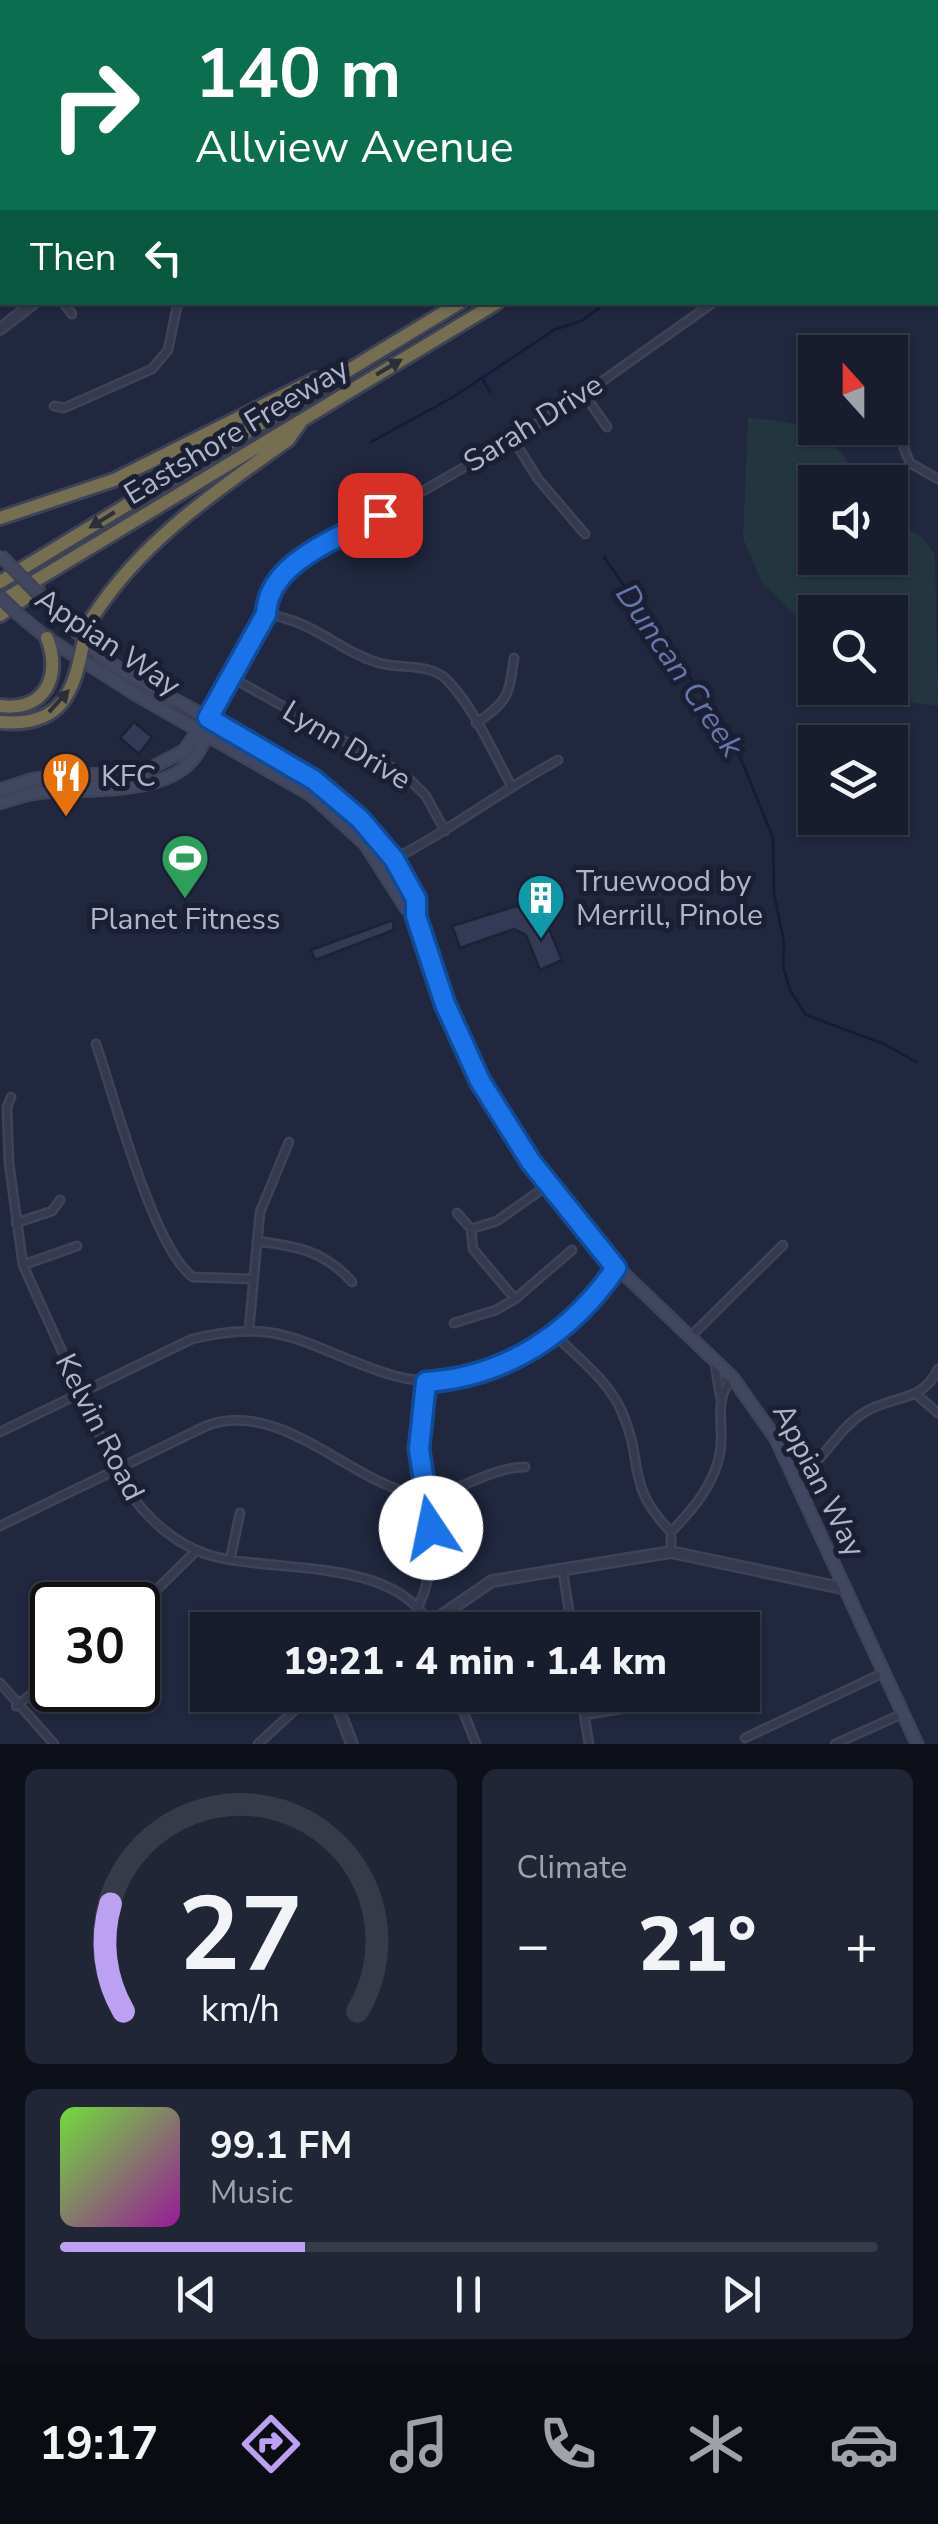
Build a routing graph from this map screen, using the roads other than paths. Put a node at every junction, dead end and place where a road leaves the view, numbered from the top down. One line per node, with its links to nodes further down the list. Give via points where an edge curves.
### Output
1 (31, 305): 8 (street)
2 (65, 305): 7 (street)
3 (177, 305): 11 (street, via 168,350 152,369 64,408)
4 (455, 305): 9 (highway, Eastshore Freeway)
5 (493, 305): 12 (highway, Eastshore Freeway, one-way to 5)
6 (710, 305): 10 (street, Sarah Drive)
7 (72, 314)
8 (0, 329)
9 (394, 341): 17 (highway, via 114,480); 21 (highway, Eastshore Freeway, one-way to 21)
10 (584, 394): 13 (street); 14 (street, Sarah Drive)
11 (54, 406)
12 (305, 417): 19 (highway, Eastshore Freeway); 26 (highway, via 288,440 170,526 90,620)
13 (607, 427)
14 (513, 438): 18 (street); 23 (street, Sarah Drive, via 280,572 266,596)
15 (903, 445): 16 (street, via 910,463)
16 (938, 479)
17 (0, 518)
18 (584, 534)
19 (91, 549): 22 (highway, Eastshore Freeway); 24 (highway)
20 (0, 555): 26 (main road, Appian Way, bridge)
21 (0, 582)
22 (0, 600): 25 (main road, Appian Way, bridge)
23 (266, 614): 29 (street, Sarah Drive); 33 (street, via 297,619 375,662 443,675)
24 (0, 615)
25 (47, 638): 28 (main road, Appian Way); 30 (highway, via 54,669 44,695 31,704)
26 (86, 640): 28 (highway); 31 (main road, Appian Way, via 116,667)
27 (514, 658): 33 (street, via 509,693)
28 (82, 661): 32 (highway, one-way to 28, via 29,721 55,710); 34 (main road, Appian Way)
29 (230, 677): 31 (street, Sarah Drive); 43 (street, Lynn Drive, via 405,775 426,796)
30 (0, 706)
31 (208, 718): 34 (main road); 44 (main road, Appian Way, via 314,780)
32 (0, 722)
33 (476, 724): 38 (street)
34 (202, 733): 36 (main road, via 173,760); 40 (main road, via 192,759 168,778 132,789); 45 (main road, Appian Way, via 312,795)
35 (558, 760): 38 (street)
36 (131, 773): 37 (main road); 40 (main road)
37 (88, 776): 39 (main road, via 34,779); 41 (main road)
38 (511, 786): 43 (street)
39 (0, 790)
40 (84, 790): 41 (main road)
41 (45, 792): 42 (main road)
42 (0, 804)
43 (445, 832): 44 (street)
44 (394, 859): 45 (street); 46 (main road, Appian Way, via 416,899)
45 (382, 865): 46 (main road, Appian Way)
46 (416, 916): 50 (main road, Appian Way, via 466,1054)
47 (96, 1044): 63 (street, via 160,1228 182,1269 193,1277)
48 (11, 1097): 51 (street, Kelvin Road)
49 (289, 1142): 57 (street, via 260,1212)
50 (548, 1185): 56 (street, via 497,1221); 62 (main road, Appian Way)
51 (12, 1189): 52 (street); 55 (street, Kelvin Road)
52 (0, 1191)
53 (60, 1200): 55 (street, via 52,1211)
54 (456, 1213): 56 (street)
55 (16, 1223): 61 (street, Kelvin Road)
56 (471, 1229): 65 (street, via 473,1248)
57 (257, 1240): 63 (street); 64 (street, via 324,1256)
58 (783, 1245): 68 (street)
59 (77, 1246): 61 (street)
60 (572, 1250): 65 (street)
61 (23, 1265): 74 (street, Kelvin Road)
62 (616, 1268): 68 (main road, Appian Way); 69 (street)
63 (253, 1278): 67 (street)
64 (352, 1282)
65 (515, 1299): 66 (street)
66 (454, 1323)
67 (250, 1329): 73 (street, via 306,1340 382,1372); 74 (street, via 192,1339)
68 (692, 1335): 70 (main road, Appian Way)
69 (555, 1336): 73 (street, via 496,1368); 85 (street, via 621,1409 640,1491)
70 (714, 1358): 72 (main road, Appian Way); 76 (street)
71 (938, 1369): 75 (street)
72 (733, 1378): 76 (street); 81 (main road, Appian Way)
73 (426, 1382): 82 (street, via 419,1449)
74 (81, 1393): 78 (street); 80 (street, Kelvin Road)
75 (916, 1395): 77 (street); 81 (street, via 864,1412)
76 (720, 1400): 85 (street, via 721,1450 712,1479)
77 (938, 1412)
78 (0, 1432)
79 (525, 1467): 82 (street)
80 (115, 1470): 82 (street, via 218,1422 244,1421 318,1446 398,1490); 84 (street); 86 (street, Kelvin Road, via 141,1509)
81 (796, 1480): 91 (main road, Appian Way)
82 (427, 1496): 92 (street, via 432,1549)
83 (240, 1514): 88 (street)
84 (0, 1526)
85 (672, 1532): 87 (street)
86 (197, 1550): 88 (street, Kelvin Road); 90 (street)
87 (671, 1552): 89 (street); 91 (street)
88 (230, 1560): 92 (street, Kelvin Road, via 356,1575)
89 (563, 1572): 94 (street, via 492,1581); 95 (street)
90 (160, 1586)
91 (846, 1590): 96 (main road, Appian Way)
92 (418, 1607): 93 (street, Kelvin Road)
93 (420, 1612)
94 (449, 1612)
95 (569, 1612)
96 (884, 1672): 105 (main road, Appian Way); 107 (street)
97 (0, 1684): 99 (street)
98 (30, 1695): 99 (street)
99 (16, 1706): 108 (street)
100 (293, 1712): 109 (street)
101 (340, 1712): 110 (street)
102 (463, 1712): 111 (street)
103 (584, 1712): 106 (street)
104 (602, 1712): 106 (street)
105 (903, 1714): 113 (street); 114 (main road, Appian Way)
106 (584, 1715): 112 (street)
107 (745, 1738)
108 (54, 1744)
109 (258, 1744)
110 (352, 1744)
111 (476, 1744)
112 (588, 1744)
113 (835, 1744)
114 (917, 1744)

